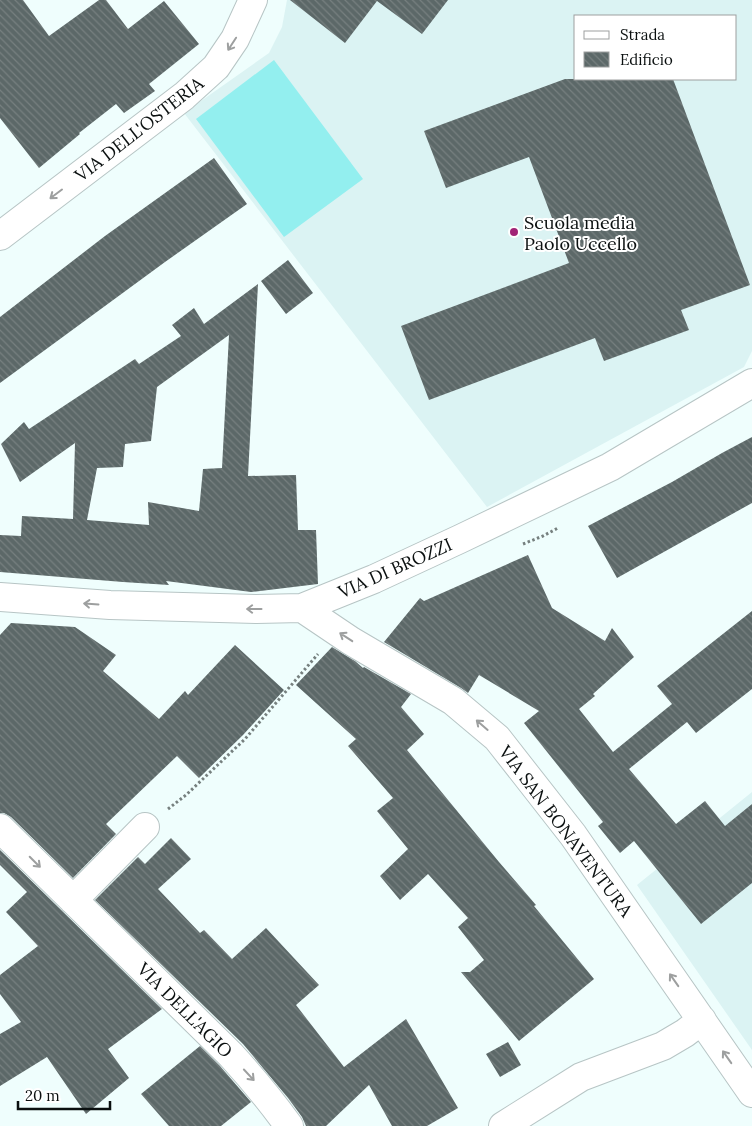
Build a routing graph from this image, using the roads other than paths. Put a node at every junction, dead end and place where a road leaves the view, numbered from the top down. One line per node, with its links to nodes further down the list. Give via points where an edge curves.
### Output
1 (253, 0): 2 (street, VIA DELL'OSTERIA, one-way to 2, via 235,40 210,73)
2 (0, 236)
3 (752, 383): 5 (street, VIA DI BROZZI, via 610,467 374,579)
4 (0, 597): 5 (street, VIA DI BROZZI, one-way to 4, via 110,605)
5 (302, 608): 9 (street, VIA SAN BONAVENTURA, one-way to 5, via 573,835 497,738 453,701)
6 (145, 827): 8 (street)
7 (0, 828): 8 (street, VIA DELL'AGIO, one-way to 8)
8 (73, 900): 11 (street, VIA DELL'AGIO, one-way to 11, via 254,1080)
9 (702, 1020): 10 (street, VIA SAN BONAVENTURA, one-way to 9); 12 (street, via 663,1046 582,1078)
10 (752, 1093)
11 (289, 1126)
12 (503, 1126)

